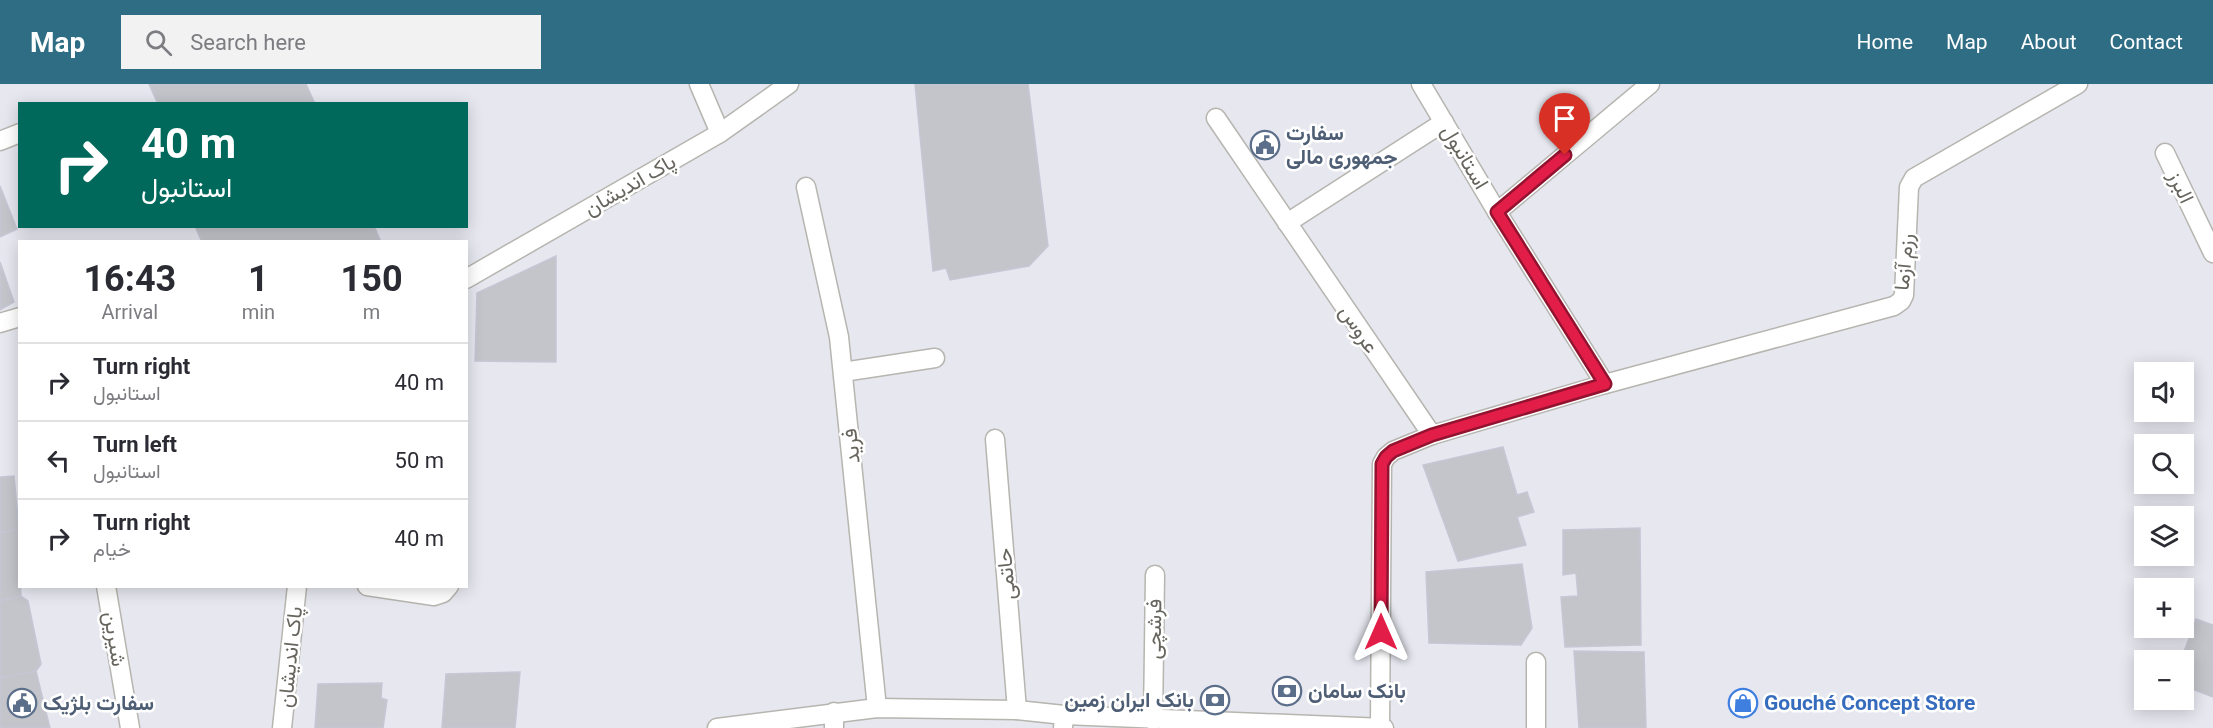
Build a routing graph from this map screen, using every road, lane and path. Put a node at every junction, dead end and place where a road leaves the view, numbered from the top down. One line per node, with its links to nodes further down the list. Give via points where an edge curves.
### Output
1 (699, 84): 8 (street)
2 (789, 84): 8 (street, پاک اندیشان)
3 (1421, 84): 7 (street, استانبول)
4 (1650, 84): 13 (street)
5 (2078, 84): 21 (street, رزم آزما, via 1914,178 1909,187 1904,295 1894,306)
6 (1216, 118): 14 (street, عروس)
7 (1444, 122): 13 (street, استانبول); 14 (street)
8 (720, 133): 16 (street, پاک اندیشان)
9 (18, 134): 10 (street)
10 (0, 141)
11 (2165, 153): 15 (street, البرز)
12 (806, 187): 20 (street, فرید)
13 (1497, 212): 21 (street, استانبول)
14 (1287, 223): 22 (street, عروس)
15 (2213, 253)
16 (468, 278)
17 (18, 318): 18 (street)
18 (0, 323)
19 (935, 358): 20 (street)
20 (843, 372): 30 (street, فرید)
21 (1605, 384): 22 (street)
22 (1432, 435): 39 (street, via 1393,451 1382,464)
23 (995, 439): 31 (street, حاتمی)
24 (1155, 575): 33 (street, فرشچی)
25 (106, 588): 36 (street, شیرین)
26 (297, 588): 37 (street, پاک اندیشان)
27 (380, 588): 28 (street, via 434,596)
28 (447, 588)
29 (1536, 662): 40 (street)
30 (877, 708): 31 (street); 32 (street)
31 (1017, 710): 34 (street)
32 (834, 720): 38 (street)
33 (1153, 720): 34 (street); 35 (street)
34 (1064, 722)
35 (1221, 725): 39 (street)
36 (130, 728)
37 (282, 728)
38 (717, 728)
39 (1382, 728)
40 (1536, 728)

